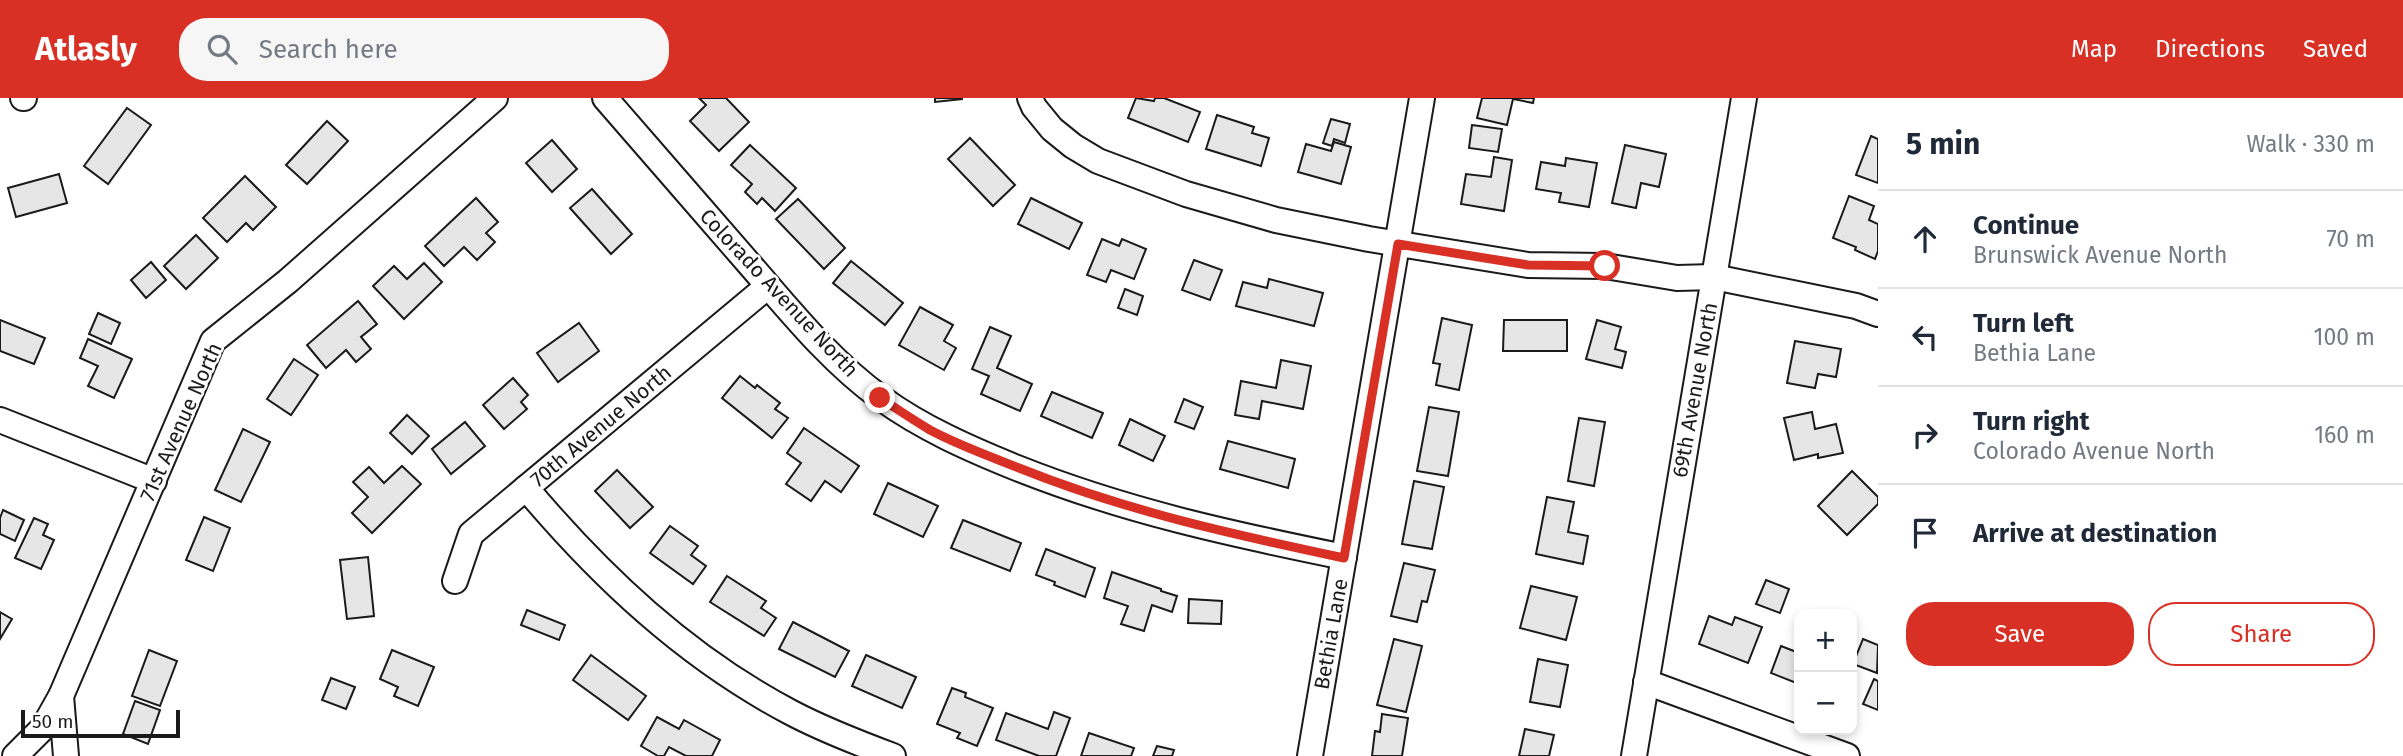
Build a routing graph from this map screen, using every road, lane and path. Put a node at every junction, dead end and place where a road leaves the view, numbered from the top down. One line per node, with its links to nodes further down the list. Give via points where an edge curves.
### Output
1 (495, 98): 11 (street, 71st Avenue North, via 288,281 213,341)
2 (605, 98): 8 (street, Colorado Avenue North)
3 (1030, 98): 6 (street, via 1052,129 1098,161 1186,194 1276,220)
4 (1422, 98): 6 (street, Bethia Lane)
5 (1744, 98): 7 (street, 69th Avenue North)
6 (1398, 244): 7 (street, via 1528,265 1605,266 1677,278); 13 (street, Bethia Lane)
7 (1714, 277): 9 (street); 15 (street, 69th Avenue North)
8 (768, 286): 12 (street, 70th Avenue North); 13 (street, Colorado Avenue North, via 835,360 880,398 930,429 1064,486 1146,513)
9 (1878, 314)
10 (0, 420): 11 (street)
11 (153, 481): 16 (street, 71st Avenue North)
12 (526, 488): 14 (street, 70th Avenue North, via 471,534); 19 (street, via 604,575 661,626 790,712)
13 (1344, 558): 20 (street, Bethia Lane)
14 (455, 581)
15 (1646, 682): 21 (street, 69th Avenue North); 22 (street)
16 (61, 696): 17 (street, 71st Avenue North, via 43,728); 18 (street)
17 (15, 756)
18 (66, 756)
19 (893, 756)
20 (1310, 756)
21 (1634, 756)
22 (1847, 756)

